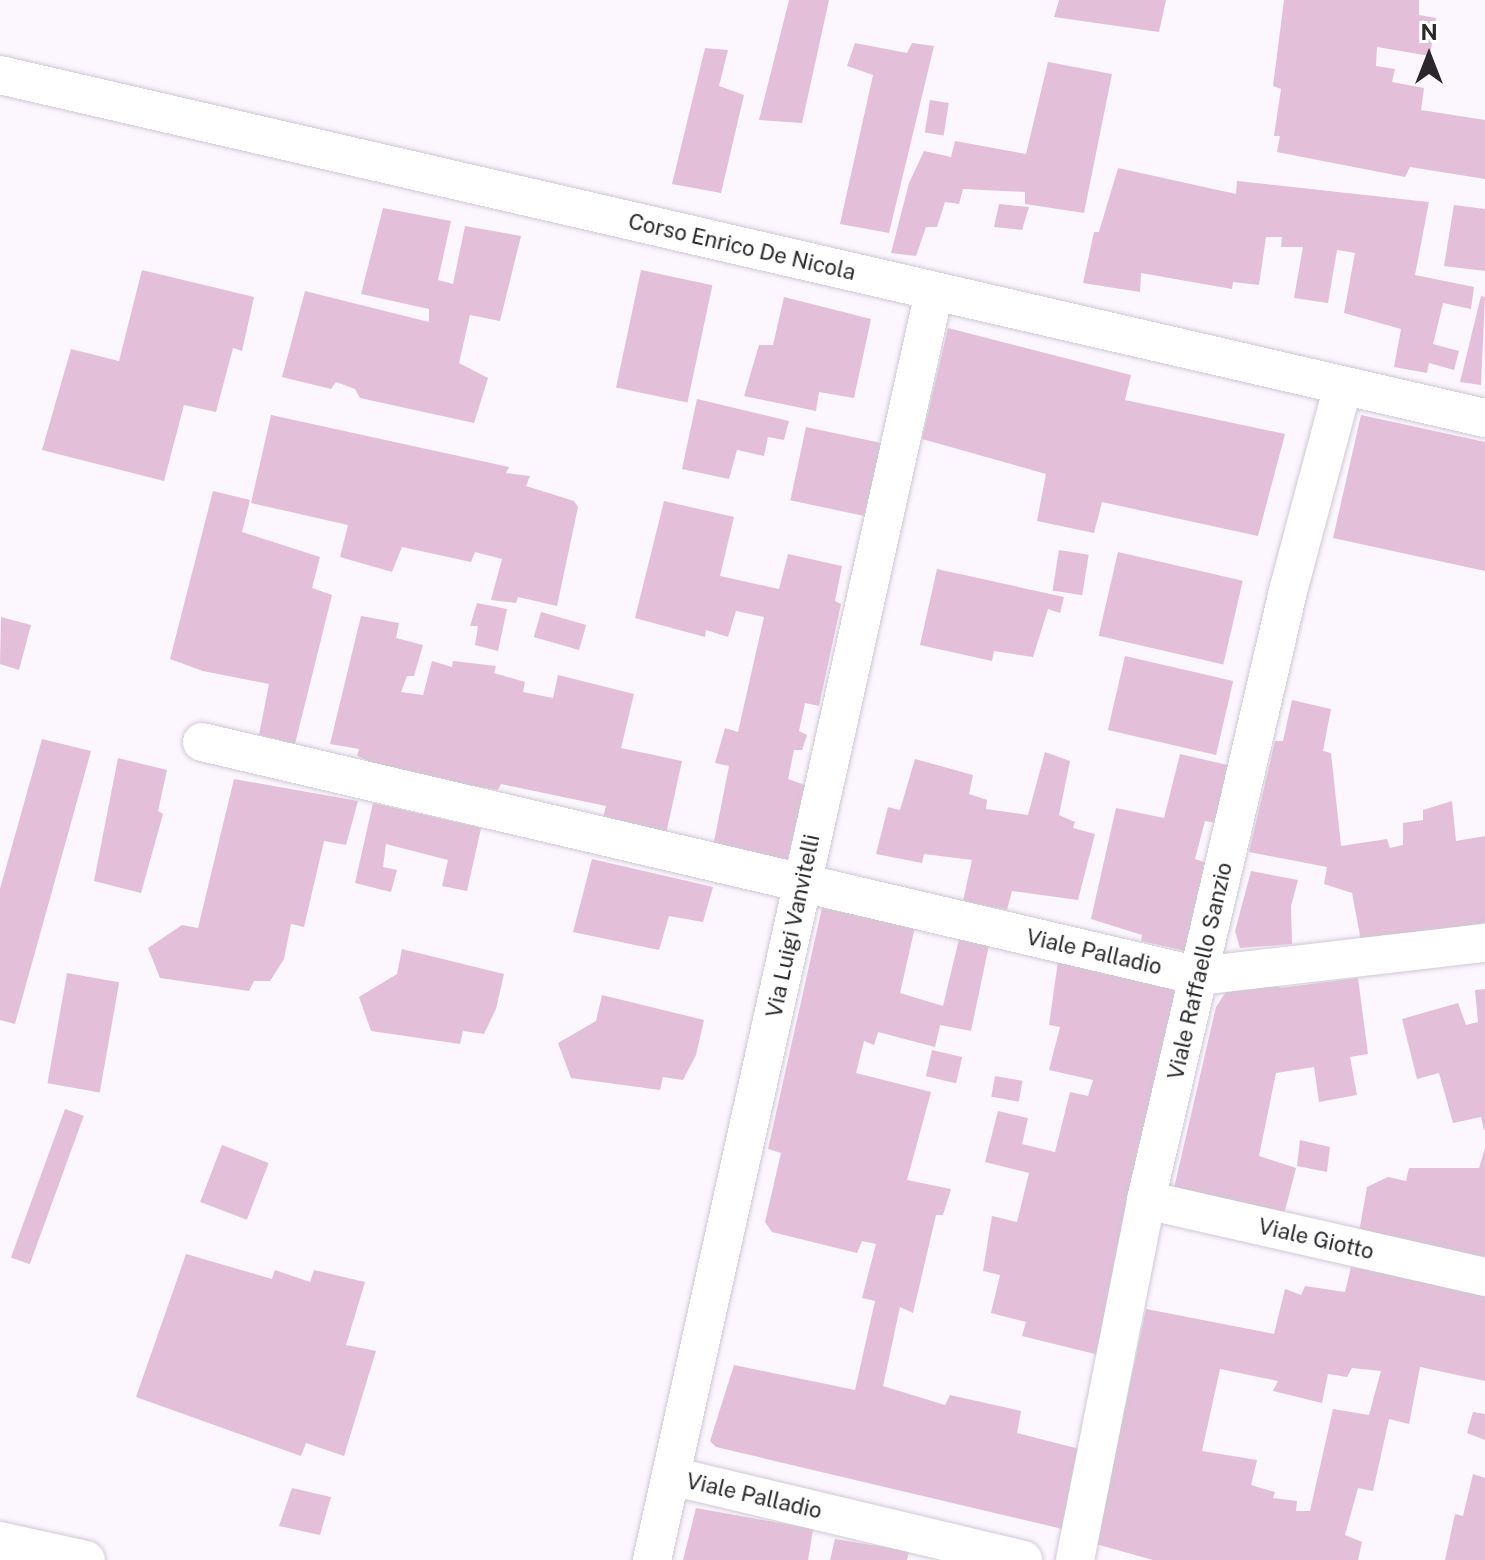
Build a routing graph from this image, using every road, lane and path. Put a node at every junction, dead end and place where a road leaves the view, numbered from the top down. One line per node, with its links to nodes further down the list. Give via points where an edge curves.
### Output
1 (0, 75): 2 (street, Corso Enrico De Nicola)
2 (934, 292): 3 (street, Corso Enrico De Nicola); 6 (street, Via Luigi Vanvitelli)
3 (1343, 386): 4 (street, Corso Enrico De Nicola); 8 (street, Viale Raffaello Sanzio, via 1288,591)
4 (1485, 418)
5 (202, 742): 6 (street, Viale Palladio)
6 (802, 885): 8 (street, Viale Palladio); 11 (street, Via Luigi Vanvitelli)
7 (1485, 943): 8 (street, Viale Palladio)
8 (1199, 976): 9 (street, Viale Raffaello Sanzio)
9 (1146, 1200): 10 (street, Viale Giotto); 16 (street, Viale Raffaello Sanzio)
10 (1485, 1277)
11 (671, 1476): 14 (street, Via Luigi Vanvitelli); 15 (street, Viale Palladio)
12 (0, 1541): 13 (street)
13 (86, 1560)
14 (652, 1560)
15 (1023, 1560)
16 (1075, 1560)

